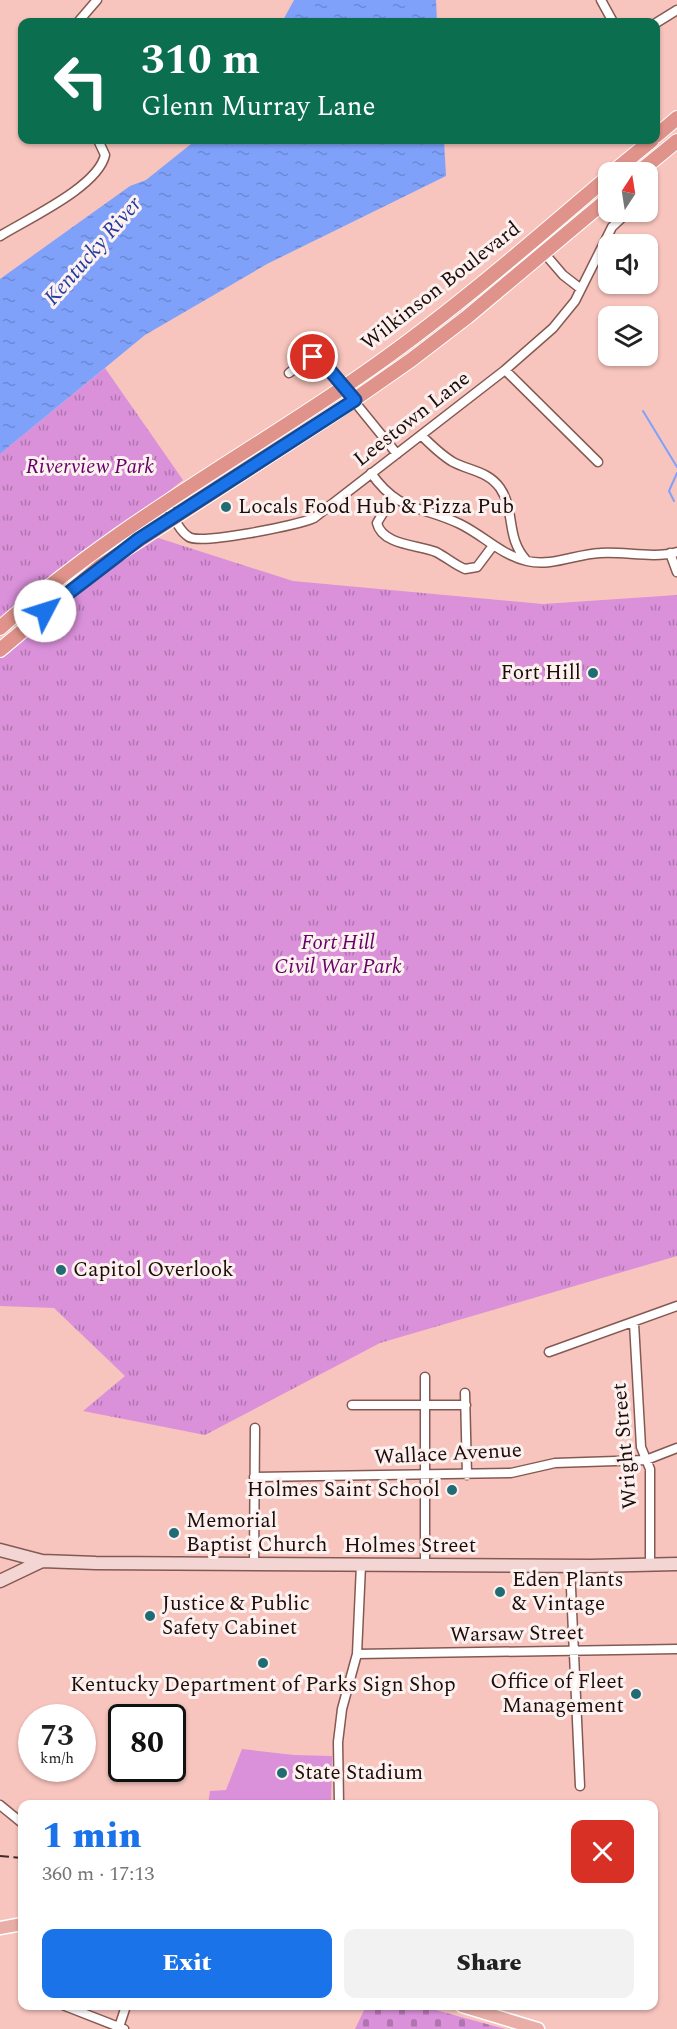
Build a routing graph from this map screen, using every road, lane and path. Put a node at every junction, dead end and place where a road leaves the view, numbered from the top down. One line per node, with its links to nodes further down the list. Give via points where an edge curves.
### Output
1 (97, 0): 4 (street)
2 (601, 0): 5 (street)
3 (677, 10): 6 (street)
4 (81, 18)
5 (611, 18)
6 (660, 20)
7 (677, 118): 8 (highway)
8 (660, 133)
9 (677, 141): 13 (highway)
10 (100, 144): 17 (street, via 105,155 98,171 72,192)
11 (647, 144): 12 (highway)
12 (625, 162)
13 (651, 162)
14 (598, 185): 18 (highway, Wilkinson Boulevard)
15 (598, 207): 19 (highway, Wilkinson Boulevard)
16 (618, 222): 20 (street, Leestown Lane, via 610,230)
17 (0, 236)
18 (533, 240): 19 (street); 23 (highway, Wilkinson Boulevard, via 433,323)
19 (544, 253): 20 (street); 24 (highway, Wilkinson Boulevard, via 449,331)
20 (581, 289): 21 (street, Leestown Lane, via 554,328)
21 (505, 370): 25 (street, Leestown Lane); 27 (street)
22 (289, 373): 23 (street, via 316,357)
23 (344, 387): 24 (street); 30 (highway, Wilkinson Boulevard)
24 (355, 400): 26 (street); 31 (highway, Wilkinson Boulevard)
25 (421, 435): 26 (street, Leestown Lane); 32 (street, via 451,461 488,475 499,486)
26 (397, 454): 28 (street, Leestown Lane)
27 (598, 462)
28 (371, 473): 29 (street); 31 (street, Leestown Lane, via 314,518 289,526 198,540 184,532)
29 (392, 498): 33 (street, via 459,523); 33 (street, via 377,523 385,535 435,552 465,569 477,567)
30 (166, 502): 31 (street, Leestown Lane); 38 (highway, Wilkinson Boulevard, via 82,559)
31 (174, 516): 39 (highway, Wilkinson Boulevard, via 82,580)
32 (516, 546): 35 (street); 36 (street)
33 (492, 547): 35 (street)
34 (674, 552): 36 (street, via 600,553 560,561); 37 (street)
35 (506, 553): 36 (street)
36 (527, 561)
37 (677, 572)
38 (0, 628)
39 (0, 650)
40 (677, 1306): 41 (street)
41 (634, 1323): 42 (street); 50 (street, Wright Street, via 641,1447)
42 (549, 1352)
43 (424, 1377): 46 (street)
44 (465, 1393): 47 (street)
45 (352, 1405): 46 (street)
46 (425, 1405): 47 (street); 52 (street)
47 (465, 1405): 51 (street)
48 (255, 1428): 53 (street)
49 (677, 1448): 50 (street, Wallace Avenue)
50 (646, 1460): 51 (street, Wallace Avenue, via 555,1463 511,1473); 61 (street, Wright Street, via 650,1469)
51 (467, 1475): 52 (street, Wallace Avenue)
52 (425, 1476): 53 (street, Wallace Avenue); 59 (street)
53 (254, 1477): 56 (street)
54 (0, 1550): 55 (main road, Holmes Street)
55 (42, 1561): 56 (main road, Holmes Street); 62 (main road)
56 (254, 1564): 58 (main road, Holmes Street)
57 (677, 1564): 61 (main road, Holmes Street)
58 (361, 1565): 59 (main road, Holmes Street); 65 (street)
59 (425, 1565): 60 (main road, Holmes Street)
60 (570, 1566): 61 (main road, Holmes Street); 64 (street)
61 (650, 1566)
62 (0, 1581)
63 (677, 1649): 64 (street, Warsaw Street)
64 (573, 1652): 65 (street, Warsaw Street); 66 (street)
65 (357, 1653): 67 (street, via 342,1709)
66 (580, 1786)
67 (339, 1800)
68 (0, 1805): 69 (street)
69 (18, 1820)
70 (18, 1925): 71 (main road)
71 (0, 1928)
72 (75, 2010): 75 (street)
73 (125, 2010): 75 (street)
74 (475, 2010): 76 (main road)
75 (122, 2028)
76 (538, 2029)

